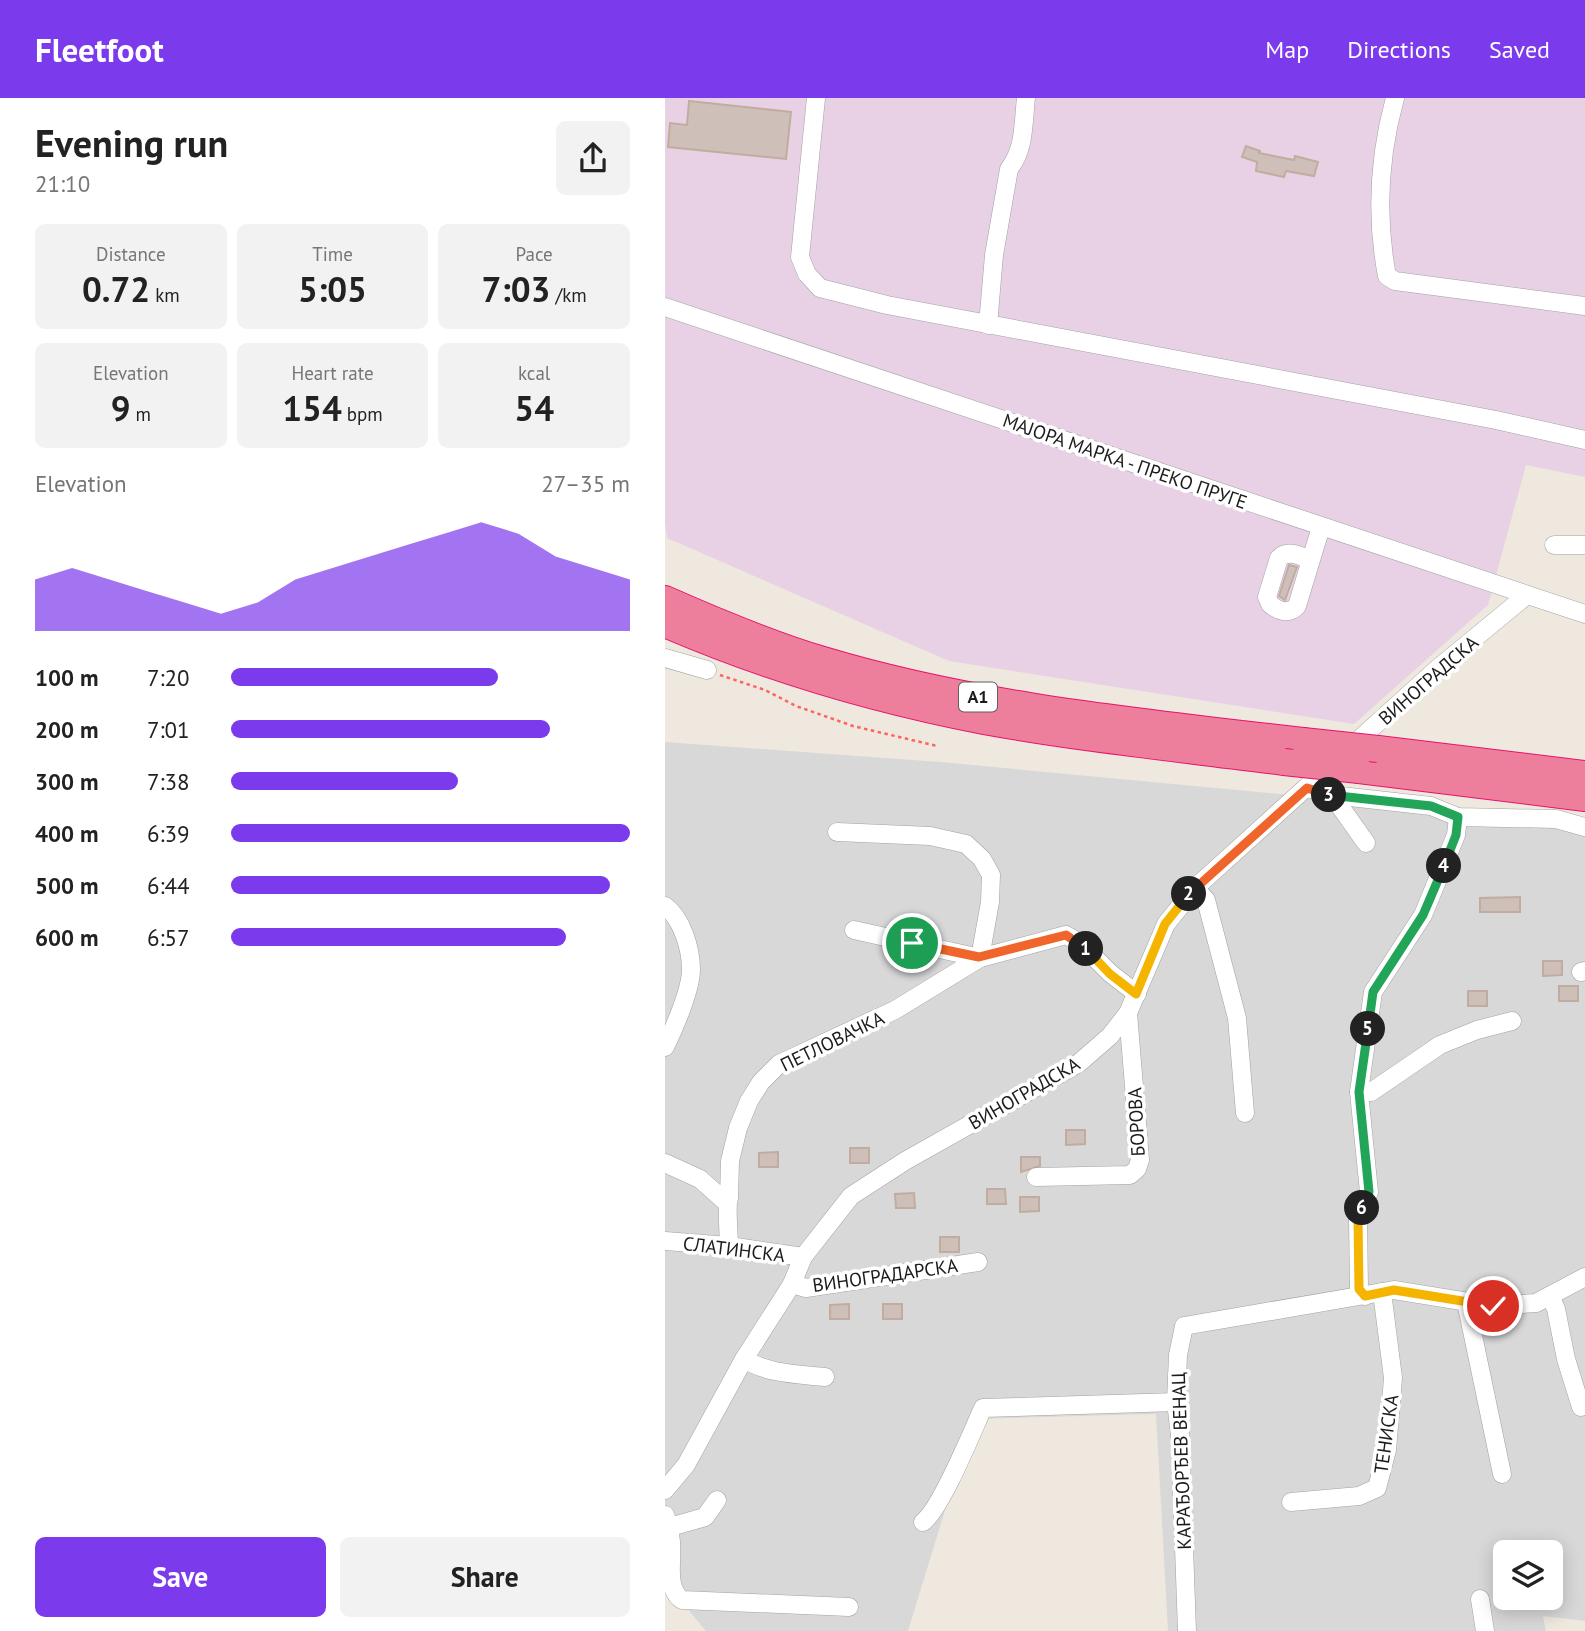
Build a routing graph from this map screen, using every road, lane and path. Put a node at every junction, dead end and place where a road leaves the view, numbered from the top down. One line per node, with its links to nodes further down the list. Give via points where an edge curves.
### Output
1 (816, 98): 6 (street, via 800,257 807,274 820,288 837,293)
2 (1025, 98): 6 (street, via 1021,146 1009,169 994,255)
3 (1395, 98): 4 (street, via 1383,154 1380,198 1388,276 1395,281)
4 (1585, 306)
5 (665, 307): 8 (street, МАЈОРА МАРКА - ПРЕКО ПРУГЕ)
6 (988, 325): 7 (street)
7 (1585, 440)
8 (1321, 527): 11 (street); 12 (street, МАЈОРА МАРКА - ПРЕКО ПРУГЕ)
9 (1554, 544): 10 (street)
10 (1585, 545)
11 (1311, 560)
12 (1527, 596): 14 (street, МАЈОРА МАРКА - ПРЕКО ПРУГЕ); 20 (street, ВИНОГРАДСКА, via 1437,669)
13 (665, 599): 19 (highway, A1, bridge, via 796,651 932,687 1074,713)
14 (1582, 610)
15 (665, 624): 22 (highway, A1, bridge, via 786,670 938,711 1108,740)
16 (665, 658): 17 (street)
17 (707, 670): 18 (path, via 853,726)
18 (937, 746)
19 (1585, 774)
20 (1307, 788): 21 (street); 27 (street, ВИНОГРАДСКА)
21 (1332, 795): 23 (street, via 1431,806); 26 (street)
22 (1585, 798)
23 (1458, 817): 24 (street, via 1556,819); 35 (street, via 1456,835 1423,915 1373,992)
24 (1585, 827)
25 (837, 832): 30 (street, via 930,836 966,844 991,875)
26 (1366, 843)
27 (1195, 888): 31 (street, ВИНОГРАДСКА, via 1165,924); 36 (street, via 1206,900 1237,1018)
28 (666, 906): 34 (street, via 676,914 686,940 691,971)
29 (854, 930): 30 (street, ПЕТЛОВАЧКА)
30 (979, 957): 31 (street, ПЕТЛОВАЧКА, via 1066,935); 39 (street, ПЕТЛОВАЧКА, via 895,1010 779,1064 761,1082 738,1128)
31 (1136, 994): 32 (street, ВИНОГРАДСКА)
32 (1128, 1013): 38 (street, БОРОВА, via 1137,1168 1130,1175); 42 (street, ВИНОГРАДСКА, via 1079,1063 851,1196)
33 (1512, 1021): 35 (street, via 1440,1045 1371,1092)
34 (665, 1047)
35 (1359, 1092): 46 (street, via 1369,1192 1358,1219 1359,1289)
36 (1245, 1113)
37 (665, 1163): 39 (street, via 700,1179)
38 (1036, 1177)
39 (727, 1203): 41 (street, ПЕТЛОВАЧКА)
40 (665, 1241): 41 (street, СЛАТИНСКА)
41 (729, 1246): 42 (street, СЛАТИНСКА)
42 (803, 1257): 45 (street, ВИНОГРАДСКА)
43 (978, 1262): 45 (street, ВИНОГРАДАРСКА, via 806,1288)
44 (1585, 1277): 47 (street, КАРАЂОРЂЕВ ВЕНАЦ)
45 (792, 1284): 49 (street, ВИНОГРАДСКА)
46 (1374, 1294): 48 (street, КАРАЂОРЂЕВ ВЕНАЦ, via 1394,1290); 51 (street, КАРАЂОРЂЕВ ВЕНАЦ, via 1184,1326); 56 (street, ТЕНИСКА, via 1393,1378 1387,1450 1377,1488 1359,1496)
47 (1550, 1296): 48 (street, КАРАЂОРЂЕВ ВЕНАЦ, via 1536,1303 1493,1306); 52 (street)
48 (1466, 1302): 53 (street)
49 (744, 1359): 50 (street, via 781,1373); 54 (street, ВИНОГРАДСКА, via 686,1465)
50 (825, 1377)
51 (1176, 1402): 57 (street, via 983,1408 940,1498); 61 (street, КАРАЂОРЂЕВ ВЕНАЦ)
52 (1581, 1407)
53 (1502, 1474)
54 (665, 1490)
55 (717, 1500): 58 (street, via 705,1517)
56 (1291, 1502)
57 (923, 1522)
58 (668, 1526): 60 (street, via 672,1586 682,1600)
59 (1480, 1599): 62 (street)
60 (849, 1606)
61 (1187, 1631)
62 (1485, 1631)

